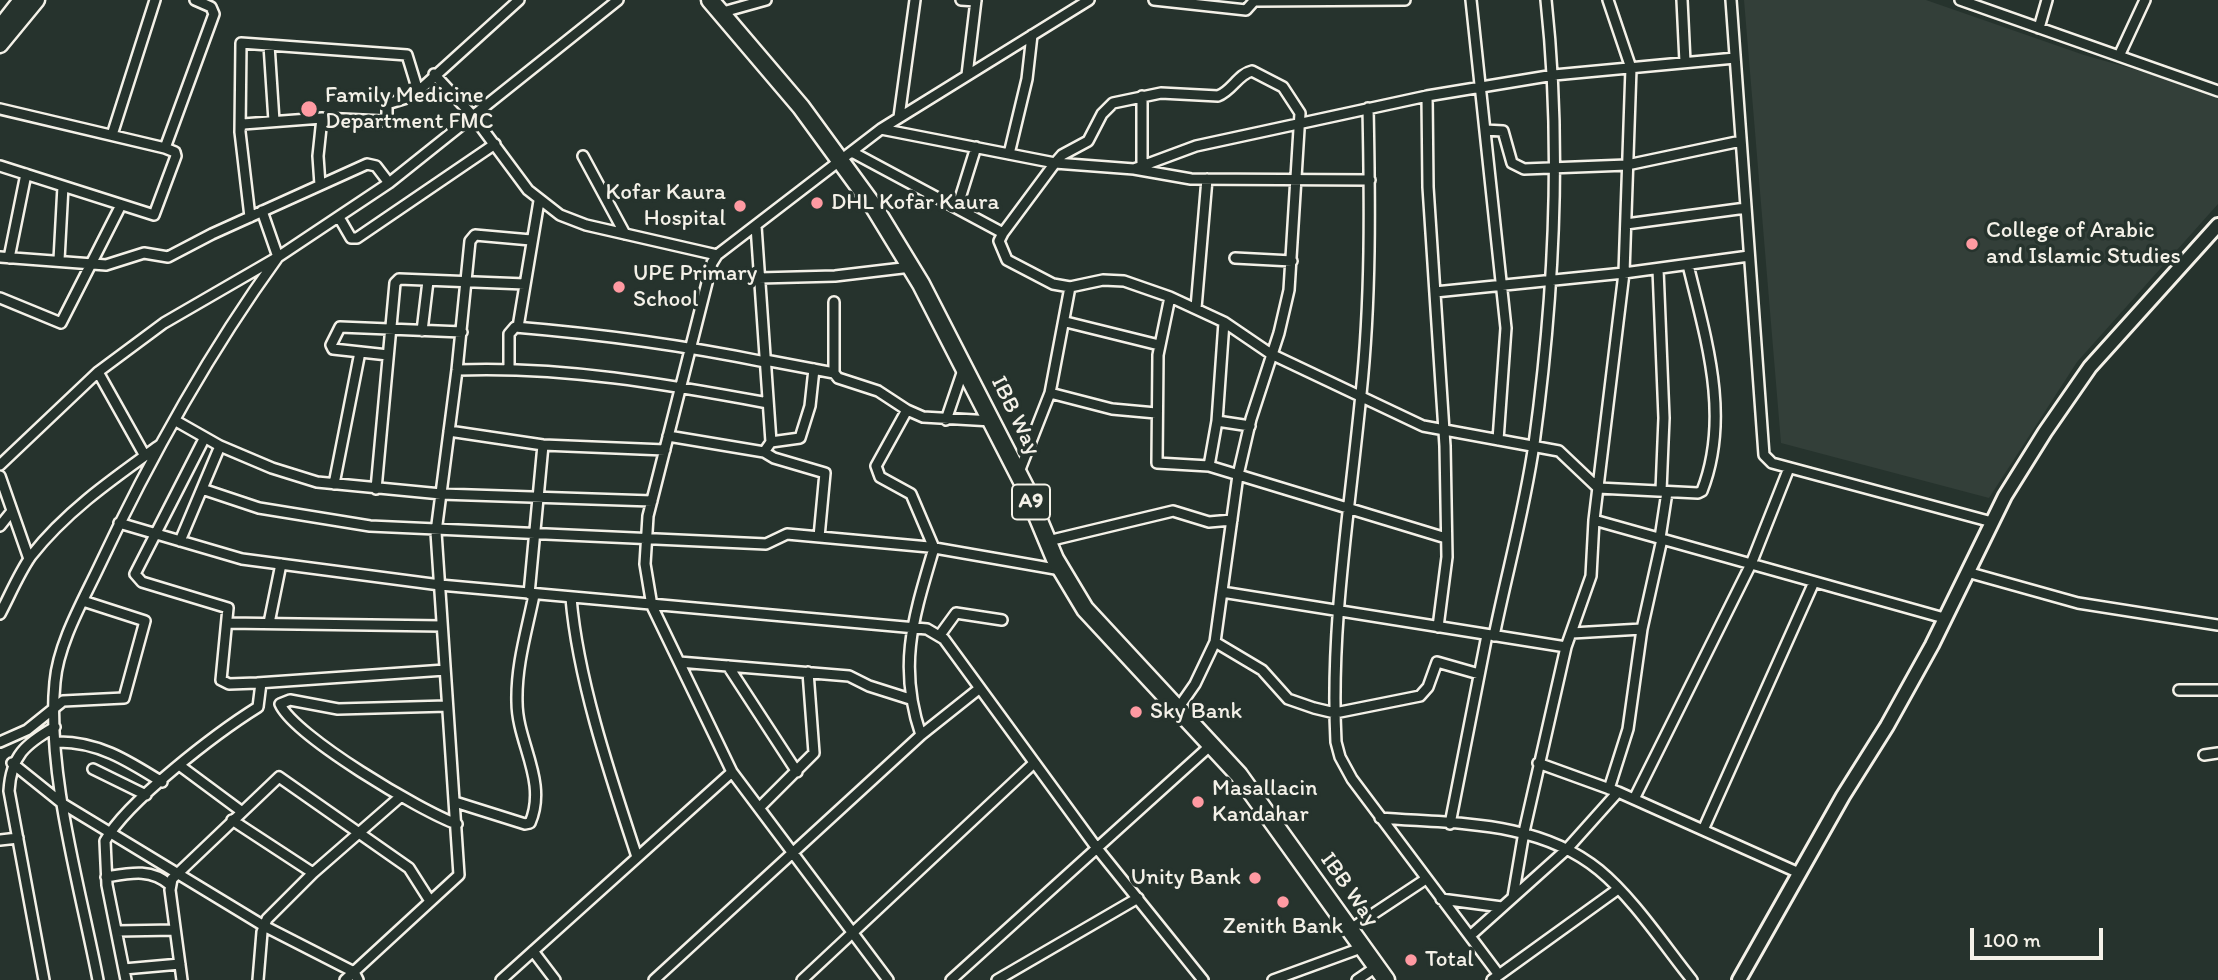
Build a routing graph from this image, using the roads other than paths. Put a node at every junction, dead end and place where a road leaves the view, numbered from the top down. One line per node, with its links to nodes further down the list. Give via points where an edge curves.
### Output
1 (21, 0): 27 (main road)
2 (37, 0): 30 (main road)
3 (155, 0): 54 (street)
4 (195, 0): 58 (street, via 211,7 214,14)
5 (519, 0): 36 (street)
6 (618, 0): 46 (street)
7 (710, 0): 26 (highway, IBB Way / A9)
8 (766, 0): 26 (street)
9 (915, 0): 47 (street)
10 (961, 0): 11 (street)
11 (976, 0): 37 (street)
12 (1089, 0): 29 (street)
13 (1154, 0): 14 (street, via 1245,10)
14 (1255, 0): 24 (street)
15 (1405, 0): 24 (street)
16 (1471, 0): 39 (street)
17 (1546, 0): 38 (street)
18 (1608, 0): 35 (street)
19 (1682, 0): 34 (street)
20 (1731, 0): 33 (street)
21 (1960, 0): 25 (street)
22 (2047, 0): 28 (street)
23 (2145, 0): 32 (street)
24 (1330, 1)
25 (1987, 5): 28 (street)
26 (723, 12): 61 (highway, IBB Way / A9)
27 (0, 27)
28 (2039, 28): 32 (street)
29 (1032, 35): 37 (street); 59 (street)
30 (0, 45)
31 (269, 45): 40 (street, via 407,55); 49 (street); 51 (street, via 241,45)
32 (2119, 56): 41 (street)
33 (1735, 58): 34 (street); 55 (street)
34 (1685, 62): 35 (street)
35 (1631, 68): 38 (street); 63 (street)
36 (434, 74): 40 (street); 46 (street)
37 (967, 75): 47 (street)
38 (1554, 75): 39 (street); 66 (street)
39 (1480, 88): 43 (street); 53 (street)
40 (418, 90): 48 (street, via 407,100 386,105 387,119 383,121)
41 (2218, 92)
42 (1142, 96): 50 (street, via 1218,96 1252,71 1290,93); 62 (street, via 1113,103 1088,141); 65 (street)
43 (1427, 96): 44 (street); 106 (street)
44 (1368, 108): 50 (street); 70 (street)
45 (0, 109): 54 (street)
46 (473, 116): 56 (street); 71 (street)
47 (899, 117): 52 (street)
48 (321, 118): 49 (street); 72 (street)
49 (274, 121): 51 (street)
50 (1301, 122): 65 (street, via 1196,146); 68 (street)
51 (241, 127): 79 (street)
52 (881, 129): 57 (street); 61 (street)
53 (1485, 130): 66 (street, via 1503,131 1517,167); 104 (street)
54 (112, 135): 58 (street)
55 (1741, 141): 63 (street); 77 (street)
56 (495, 144): 74 (street); 80 (street, via 356,238 351,238)
57 (976, 147): 59 (street); 76 (street)
58 (165, 148): 75 (street, via 175,152 176,159 154,215)
59 (1009, 154): 62 (street)
60 (583, 156): 85 (street)
61 (846, 156): 76 (street); 83 (street); 96 (highway, IBB Way / A9)
62 (1055, 163): 65 (street); 84 (street)
63 (1627, 165): 66 (street); 81 (street)
64 (0, 166): 67 (street)
65 (1138, 167): 69 (street)
66 (1554, 169): 101 (street)
67 (26, 174): 73 (street); 90 (street)
68 (1298, 178): 69 (street); 70 (street); 93 (street)
69 (1208, 179): 110 (street)
70 (1370, 180): 131 (street)
71 (389, 183): 72 (street, via 373,164); 80 (street)
72 (320, 185): 78 (street)
73 (63, 186): 75 (street); 92 (street)
74 (539, 201): 85 (street, via 573,220); 86 (street)
75 (121, 205): 94 (street)
76 (957, 208): 84 (street)
77 (1746, 208): 81 (street); 88 (street)
78 (262, 211): 79 (street); 89 (street)
79 (250, 217): 94 (street, via 176,253 161,257 144,253 117,264)
80 (340, 219): 89 (street)
81 (1626, 224): 98 (street)
82 (2218, 225): 171 (street, via 2090,367)
83 (756, 226): 87 (street); 99 (street)
84 (1003, 233): 105 (street, via 999,241 1007,260 1053,284)
85 (625, 234): 87 (street)
86 (531, 240): 102 (street, via 475,235 470,241); 103 (street)
87 (717, 255): 118 (street)
88 (1749, 256): 95 (street); 155 (street, via 1764,455)
89 (278, 257): 127 (street, via 164,323); 136 (street, via 245,302)
90 (4, 258): 92 (street)
91 (1235, 258): 93 (street)
92 (59, 260): 94 (street)
93 (1292, 261): 120 (street, via 1282,322)
94 (91, 264): 108 (street, via 61,323)
95 (1688, 265): 97 (street); 163 (street, via 1717,416 1715,452 1702,491)
96 (911, 267): 99 (street); 123 (highway, IBB Way / A9)
97 (1658, 269): 98 (street); 163 (street)
98 (1625, 274): 101 (street); 160 (street)
99 (759, 278): 122 (street)
100 (428, 281): 102 (street); 114 (street, via 399,279); 115 (street)
101 (1550, 281): 104 (street); 148 (street)
102 (467, 283): 103 (street); 116 (street)
103 (525, 284): 113 (street)
104 (1502, 285): 106 (street); 144 (street, via 1506,327)
105 (1070, 287): 107 (street, via 1124,281); 111 (street)
106 (1435, 292): 141 (street)
107 (1170, 297): 110 (street); 117 (street)
108 (0, 298)
109 (834, 302): 128 (street)
110 (1196, 308): 112 (street)
111 (1066, 322): 117 (street); 130 (street)
112 (1224, 322): 120 (street); 138 (street)
113 (518, 327): 118 (street); 124 (street, via 509,334)
114 (390, 330): 115 (street); 119 (street, via 338,329 331,347); 121 (street)
115 (422, 331): 116 (street)
116 (462, 332): 126 (street)
117 (1160, 345): 134 (street)
118 (691, 347): 122 (street); 129 (street)
119 (360, 352): 121 (street); 159 (street)
120 (1271, 354): 131 (street); 139 (street)
121 (388, 355): 162 (street)
122 (765, 361): 125 (street); 132 (street)
123 (965, 366): 135 (street); 137 (highway, IBB Way / A9)
124 (509, 368): 126 (street); 129 (street, via 597,374)
125 (814, 369): 128 (street); 146 (street, via 800,438)
126 (457, 370): 140 (street)
127 (98, 372): 152 (street); 153 (street)
128 (834, 373): 133 (street, via 878,391)
129 (681, 387): 132 (street); 142 (street)
130 (1050, 393): 134 (street, via 1112,410); 156 (street)
131 (1361, 395): 141 (street); 167 (street)
132 (768, 403): 146 (street)
133 (907, 410): 135 (street); 183 (street, via 887,443 877,472 911,494)
134 (1156, 413): 154 (street, via 1157,463)
135 (946, 420): 137 (street)
136 (176, 421): 143 (street); 145 (street)
137 (992, 421): 156 (highway, IBB Way / A9)
138 (1217, 421): 139 (street); 154 (street)
139 (1250, 426): 157 (street)
140 (449, 431): 147 (street); 164 (street)
141 (1443, 431): 144 (street); 179 (street)
142 (668, 436): 150 (street); 151 (street)
143 (204, 439): 149 (street); 176 (street)
144 (1498, 440): 148 (street)
145 (164, 442): 152 (street); 172 (street)
146 (771, 442): 151 (street)
147 (543, 444): 150 (street); 165 (street)
148 (1534, 445): 160 (street, via 1559,451); 209 (street)
149 (220, 446): 159 (street, via 269,467); 161 (street)
150 (665, 450): 166 (street)
151 (764, 452): 178 (street, via 825,473)
152 (145, 456): 184 (street, via 53,530)
153 (0, 465)
154 (1209, 466): 157 (street)
155 (1789, 468): 171 (street); 186 (street)
156 (1018, 474): 182 (highway, IBB Way / A9)
157 (1238, 475): 167 (street); 169 (street)
158 (0, 476): 168 (street)
159 (334, 484): 162 (street)
160 (1598, 488): 163 (street); 170 (street)
161 (202, 489): 174 (street, via 313,519); 181 (street)
162 (376, 489): 164 (street)
163 (1664, 491): 180 (street)
164 (441, 494): 165 (street); 174 (street)
165 (538, 497): 166 (street); 175 (street)
166 (652, 501): 177 (street)
167 (1348, 508): 179 (street); 196 (street)
168 (12, 511): 173 (street); 184 (street)
169 (1232, 520): 182 (street, via 1209,522 1173,511); 191 (street)
170 (1594, 520): 180 (street); 207 (street, via 1591,576)
171 (1992, 522): 188 (street)
172 (119, 523): 176 (street); 194 (street)
173 (0, 526)
174 (436, 532): 175 (street); 190 (street)
175 (534, 533): 177 (street); 192 (street)
176 (155, 534): 181 (street); 200 (street, via 136,578 220,604 228,612)
177 (647, 537): 178 (street, via 766,544 787,534); 195 (street, via 645,564)
178 (819, 537): 183 (street)
179 (1446, 538): 205 (street)
180 (1661, 539): 186 (street); 206 (street)
181 (180, 541): 185 (street, via 237,558)
182 (1048, 541): 187 (highway, IBB Way / A9)
183 (934, 548): 187 (street); 204 (street)
184 (29, 559): 197 (street)
185 (281, 564): 190 (street); 201 (street)
186 (1751, 564): 189 (street); 244 (street)
187 (1061, 570): 223 (highway, IBB Way / A9, via 1099,627)
188 (1967, 572): 198 (street); 202 (street, via 2078,603)
189 (1814, 582): 198 (street); 253 (street)
190 (440, 585): 192 (street); 203 (street)
191 (1222, 592): 196 (street); 210 (street)
192 (532, 594): 193 (street); 245 (street, via 517,704 537,789 533,816 525,824)
193 (571, 598): 195 (street); 262 (street, via 584,678)
194 (83, 601): 224 (street, via 59,662); 224 (street, via 142,619 145,624 124,698 70,699)
195 (652, 606): 204 (street); 212 (street)
196 (1339, 612): 205 (street); 225 (street)
197 (0, 614)
198 (1944, 618): 265 (street, via 1887,726)
199 (1002, 620): 208 (street, via 956,613)
200 (227, 623): 201 (street); 217 (street, via 221,680)
201 (268, 624): 203 (street)
202 (2218, 625)
203 (442, 626): 214 (street)
204 (911, 627): 208 (street); 221 (street)
205 (1438, 627): 209 (street)
206 (1642, 629): 207 (street); 241 (street)
207 (1572, 633): 211 (street)
208 (940, 635): 218 (street)
209 (1490, 635): 211 (street); 216 (street)
210 (1215, 642): 223 (street); 225 (street, via 1262,670 1288,699)
211 (1566, 647): 235 (street)
212 (679, 662): 213 (street); 238 (street)
213 (729, 666): 215 (street); 239 (street)
214 (444, 670): 217 (street); 222 (street)
215 (808, 672): 221 (street, via 849,676); 239 (street, via 814,752)
216 (1479, 674): 225 (street, via 1437,662 1420,695); 251 (street)
217 (261, 686): 236 (street, via 258,707)
218 (980, 688): 227 (street); 234 (street)
219 (2179, 690): 220 (street)
220 (2218, 690)
221 (910, 699): 227 (street)
222 (447, 706): 243 (street, via 338,709 289,701 280,704 302,727); 245 (street)
223 (1179, 707): 230 (highway, IBB Way / A9)
224 (54, 708): 226 (street); 228 (street, via 27,730)
225 (1335, 713): 249 (street, via 1340,757)
226 (55, 725): 229 (street); 233 (street)
227 (921, 735): 261 (street)
228 (0, 742)
229 (56, 742): 240 (street, via 100,748); 246 (street)
230 (1211, 745): 259 (street); 278 (highway, IBB Way / A9, via 1239,775)
231 (2218, 753): 232 (street)
232 (2204, 755)
233 (12, 763): 246 (street); 257 (street, via 9,791)
234 (1034, 763): 259 (street); 279 (street)
235 (1538, 763): 241 (street); 255 (street)
236 (179, 765): 240 (street); 248 (street)
237 (93, 769): 242 (street)
238 (732, 772): 247 (street); 262 (street)
239 (797, 772): 247 (street)
240 (162, 782): 242 (street)
241 (1614, 790): 244 (street); 260 (street)
242 (146, 796): 254 (street)
243 (399, 799): 252 (street); 256 (street)
244 (1634, 799): 253 (street)
245 (455, 802): 252 (street)
246 (63, 804): 254 (street); 290 (street)
247 (759, 808): 261 (street)
248 (242, 811): 250 (street); 256 (street, via 279,777)
249 (1380, 818): 251 (street); 267 (street)
250 (232, 820): 263 (street); 264 (street)
251 (1450, 824): 255 (street)
252 (458, 827): 273 (street, via 459,875)
253 (1703, 830): 265 (street)
254 (112, 831): 263 (street); 266 (street, via 105,841)
255 (1524, 832): 260 (street); 270 (street)
256 (359, 835): 264 (street); 273 (street, via 409,868)
257 (18, 838): 258 (street); 289 (street)
258 (0, 840)
259 (1096, 847): 271 (street); 299 (street)
260 (1567, 849): 269 (street); 270 (street)
261 (792, 852): 279 (street); 297 (street)
262 (637, 858): 282 (street)
263 (177, 873): 268 (street); 275 (street)
264 (313, 873): 275 (street)
265 (1799, 873): 305 (street)
266 (106, 877): 268 (street, via 155,874); 277 (street)
267 (1426, 879): 272 (street); 278 (street)
268 (170, 885): 276 (street)
269 (1618, 889): 288 (street); 304 (street)
270 (1514, 897): 274 (street)
271 (1138, 898): 300 (street); 301 (street)
272 (1441, 899): 274 (street); 280 (street)
273 (430, 901): 286 (street)
274 (1502, 907): 280 (street)
275 (264, 926): 286 (street); 293 (street)
276 (175, 930): 277 (street); 283 (street)
277 (117, 931): 284 (street)
278 (1349, 931): 281 (highway, IBB Way / A9)
279 (853, 934): 287 (street); 298 (street)
280 (1470, 936): 288 (street)
281 (1361, 948): 285 (highway, IBB Way / A9); 302 (street)
282 (533, 951): 295 (street); 296 (street)
283 (180, 964): 284 (street); 292 (street)
284 (124, 969): 291 (street)
285 (1381, 974): 303 (street)
286 (356, 976): 294 (street)
287 (882, 977)
288 (1496, 977)
289 (44, 980)
290 (98, 980)
291 (127, 980)
292 (182, 980)
293 (258, 980)
294 (345, 980)
295 (501, 980)
296 (555, 980)
297 (654, 980)
298 (802, 980)
299 (951, 980)
300 (998, 980)
301 (1203, 980)
302 (1273, 980)
303 (1357, 980)
304 (1692, 980)
305 (1739, 980)

